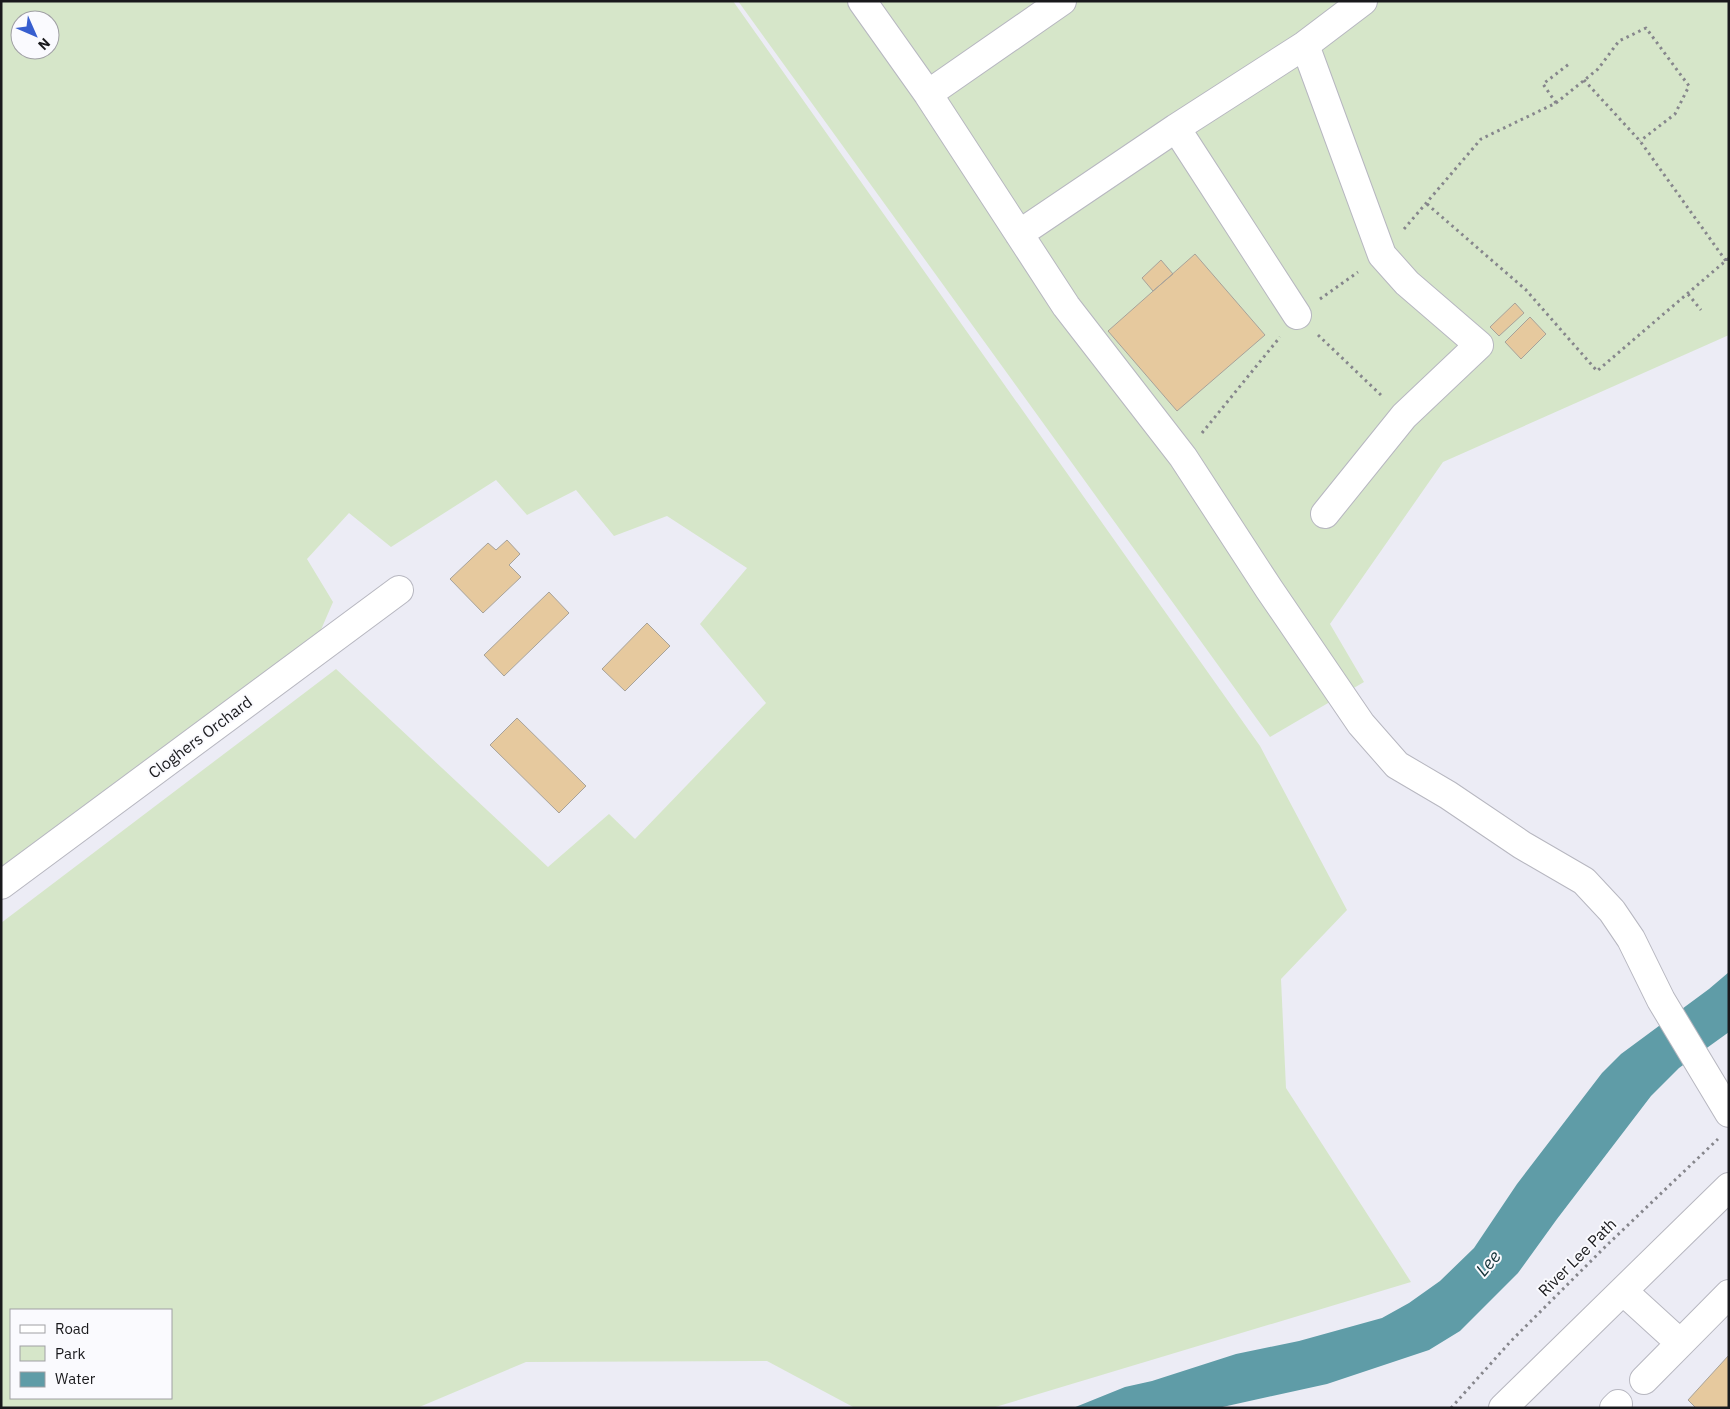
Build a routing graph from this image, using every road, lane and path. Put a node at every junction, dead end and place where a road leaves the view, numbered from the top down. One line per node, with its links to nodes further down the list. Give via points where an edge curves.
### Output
1 (862, 1): 7 (street)
2 (1363, 1): 4 (street)
3 (1053, 4): 7 (street)
4 (1305, 45): 9 (street); 13 (street)
5 (1569, 64): 8 (path, via 1543,84)
6 (1584, 80): 8 (path); 10 (path); 10 (path, via 1598,69 1619,42 1646,28 1689,86 1675,114)
7 (928, 94): 12 (street)
8 (1556, 103): 11 (path, via 1481,139)
9 (1176, 128): 12 (street); 17 (street)
10 (1640, 141): 14 (path)
11 (1426, 204): 13 (path); 15 (path, via 1526,290 1597,371)
12 (1019, 234): 19 (street, via 1066,306)
13 (1382, 254): 17 (path); 18 (street, via 1407,283 1479,345)
14 (1727, 260): 15 (path)
15 (1688, 294): 16 (path)
16 (1701, 310)
17 (1298, 316): 18 (path); 19 (path)
18 (1404, 416): 20 (street)
19 (1183, 457): 23 (street, via 1361,724 1397,765 1584,881 1612,911 1631,939 1661,1000 1706,1077)
20 (1325, 514)
21 (399, 590): 22 (street, Cloghers Orchard)
22 (1, 885)
23 (1724, 1125): 29 (path, River Lee Path, via 1524,1327)
24 (1729, 1187): 25 (street)
25 (1623, 1291): 27 (street); 30 (street)
26 (1729, 1294): 27 (street)
27 (1680, 1343): 28 (street)
28 (1644, 1380)
29 (1451, 1408)
30 (1503, 1408)

